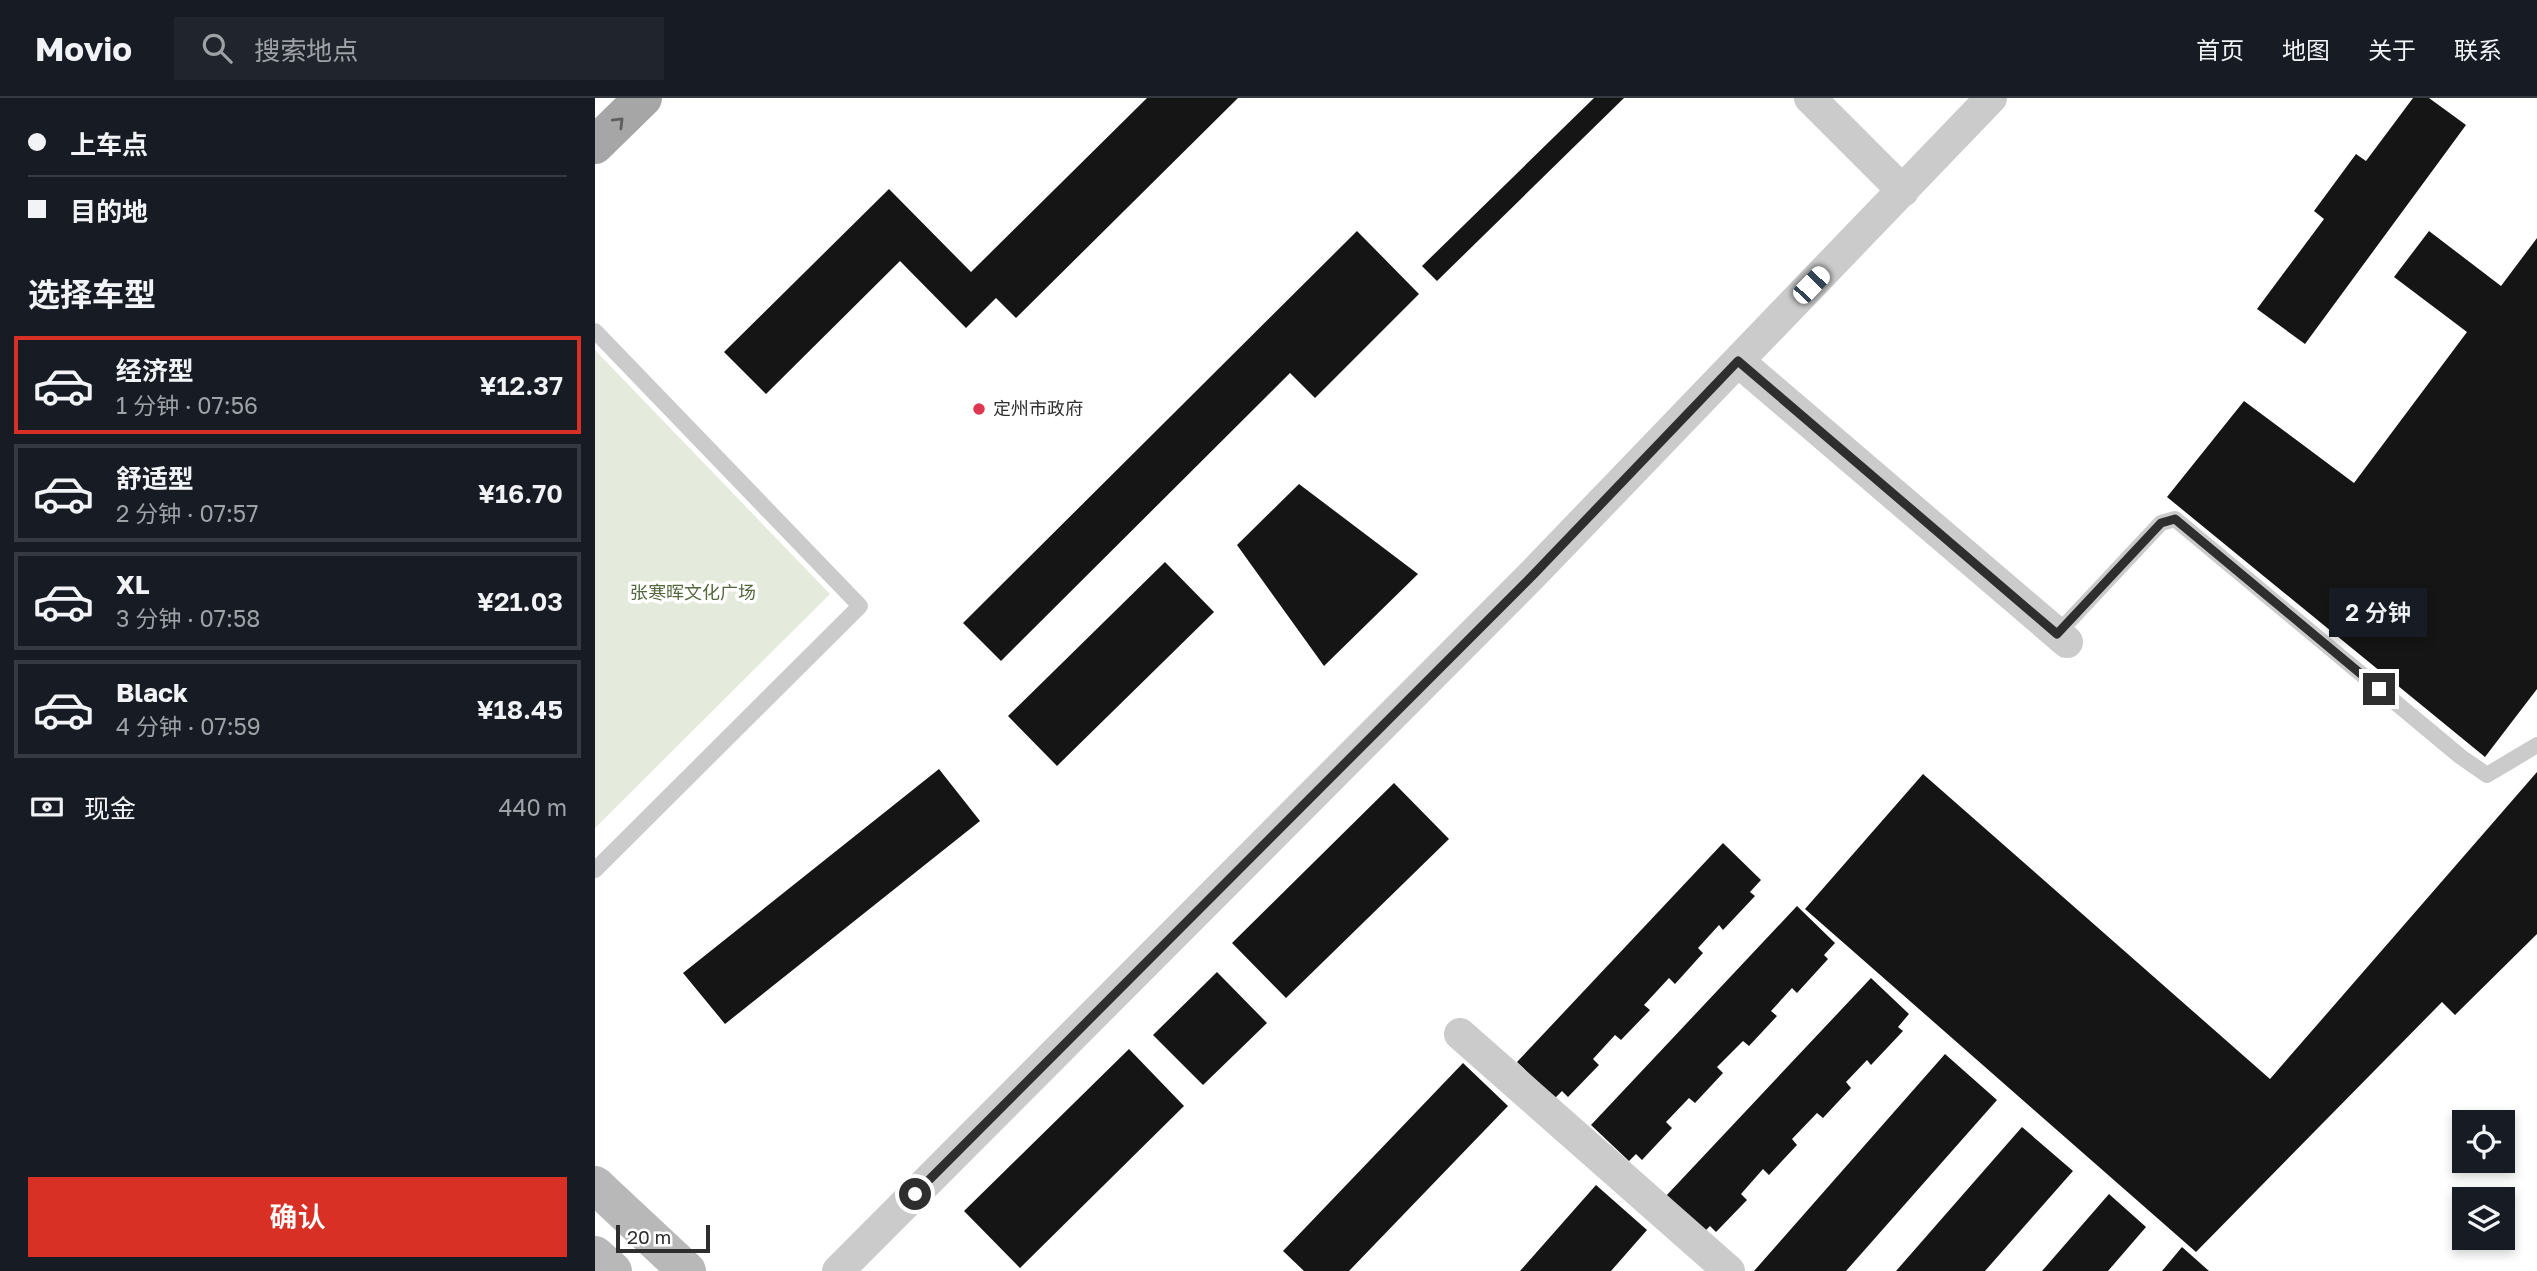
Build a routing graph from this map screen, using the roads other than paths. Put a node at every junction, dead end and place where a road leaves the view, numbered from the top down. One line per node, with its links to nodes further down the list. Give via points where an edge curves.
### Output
1 (643, 98): 4 (main road, one-way to 1)
2 (1810, 98): 5 (street)
3 (1991, 98): 5 (street)
4 (595, 145)
5 (1903, 191): 7 (street)
6 (595, 331): 10 (lane, via 860,606)
7 (1738, 361): 8 (street); 16 (street, via 1534,574)
8 (2062, 638): 9 (lane, via 2161,523 2175,519 2487,775)
9 (2537, 745)
10 (595, 870)
11 (1460, 1034): 17 (street)
12 (595, 1185): 15 (main road)
13 (595, 1255): 14 (main road)
14 (613, 1271)
15 (687, 1271)
16 (838, 1271)
17 (1729, 1271)

